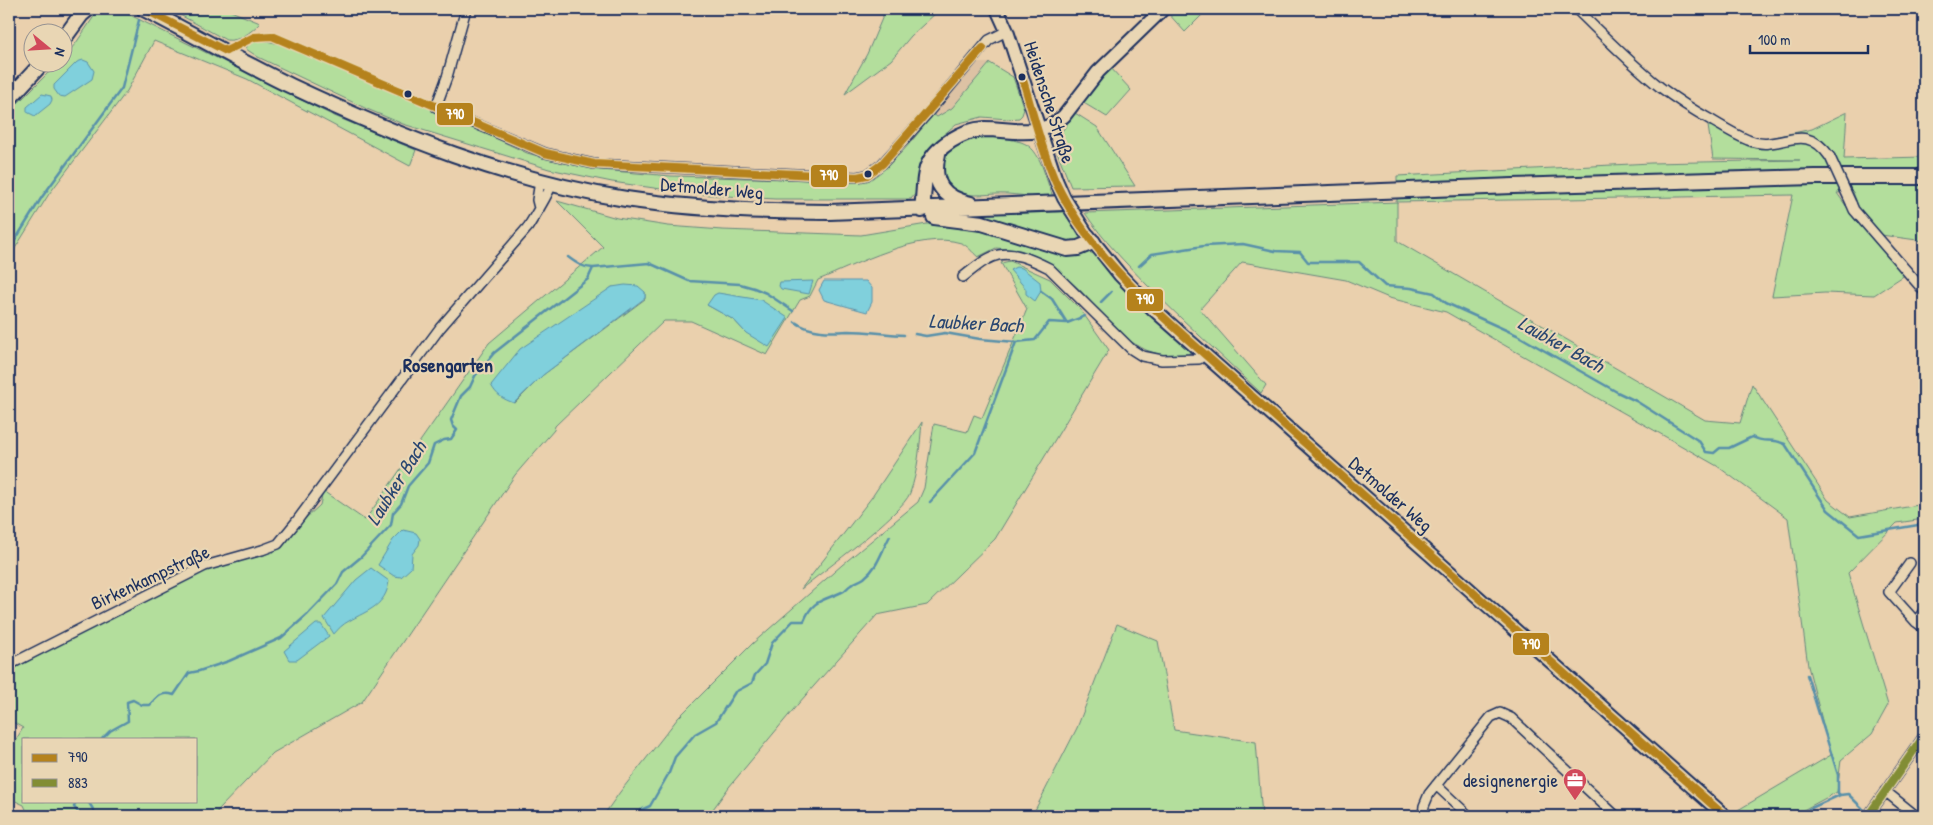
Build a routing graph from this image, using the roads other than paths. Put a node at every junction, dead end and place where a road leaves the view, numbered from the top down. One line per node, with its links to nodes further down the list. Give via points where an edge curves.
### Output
1 (144, 9): 15 (main road, Detmolder Weg, via 290,85 418,141)
2 (466, 9): 8 (street, Detmolder Weg, via 436,107 546,153 594,164 857,177 867,175 882,164 989,40)
3 (998, 9): 8 (street, Heidensche Straße)
4 (1163, 9): 11 (street, via 1098,72 1064,116)
5 (1576, 9): 21 (street, bridge, via 1661,88 1739,137 1755,144 1795,138 1822,145 1854,210)
6 (83, 11): 7 (main road)
7 (72, 27)
8 (1007, 31): 11 (street, Heidensche Straße)
9 (34, 72): 10 (main road)
10 (9, 99)
11 (1039, 130): 12 (main road, via 973,131 958,136); 14 (street, Heidensche Straße)
12 (939, 151): 16 (main road, via 936,176 939,186 954,198); 17 (main road, via 926,170)
13 (1924, 177): 16 (main road, via 1513,186)
14 (1056, 180): 19 (street, Detmolder Weg, bridge)
15 (546, 182): 18 (main road, Detmolder Weg, via 626,199 698,207 765,212); 27 (street, Birkenkampstraße, via 528,227 440,328 278,544 205,566)
16 (984, 207): 17 (main road)
17 (922, 210): 18 (main road)
18 (882, 211): 19 (main road, via 982,223 1067,249 1078,248)
19 (1089, 237): 22 (street, Detmolder Weg, via 1136,292)
20 (963, 277): 22 (street, via 991,257 1020,256 1049,268 1121,341 1142,356 1162,360 1199,359)
21 (1924, 292)
22 (1204, 354): 34 (street, Detmolder Weg)
23 (1910, 563): 25 (street, via 1889,592)
24 (1924, 611): 25 (street)
25 (1916, 622): 26 (street)
26 (1924, 628)
27 (9, 665)
28 (1924, 736): 30 (street)
29 (1436, 784): 31 (street, via 1424,806); 32 (street); 33 (street, via 1491,717 1500,713 1511,718)
30 (1885, 791): 35 (street); 36 (street)
31 (1424, 816)
32 (1469, 816)
33 (1616, 816)
34 (1725, 816)
35 (1868, 816)
36 (1916, 816)

